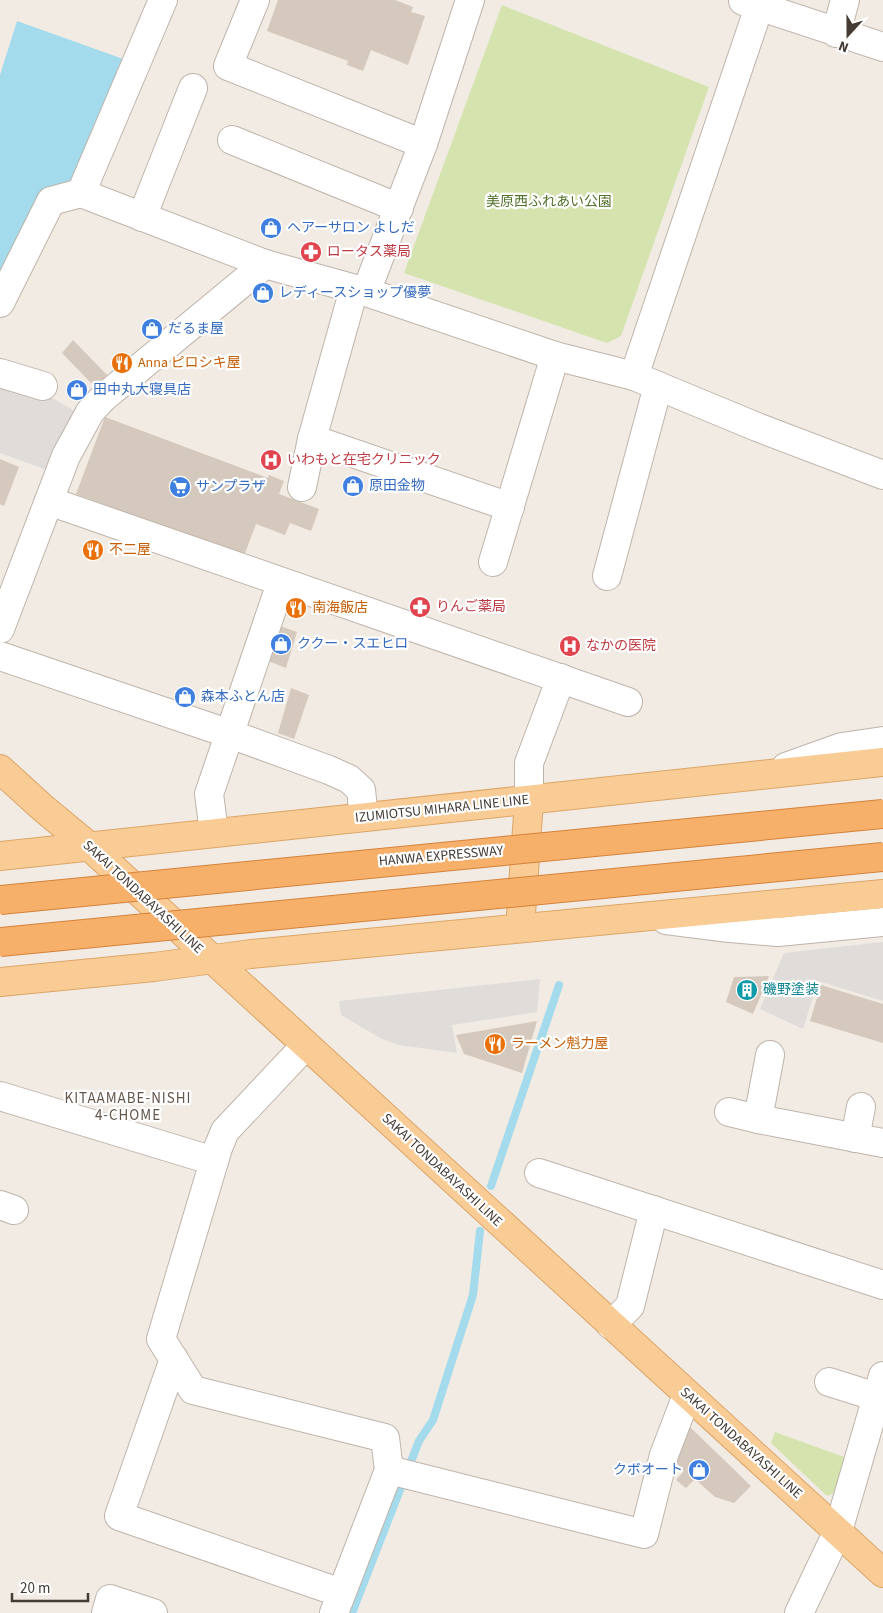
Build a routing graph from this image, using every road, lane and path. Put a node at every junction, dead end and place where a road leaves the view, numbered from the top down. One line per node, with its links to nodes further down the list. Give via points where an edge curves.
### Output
1 (163, 0): 11 (street)
2 (254, 0): 10 (street, via 228,66)
3 (470, 0): 10 (street)
4 (845, 0): 6 (street)
5 (750, 3): 6 (street); 19 (street)
6 (836, 33): 7 (street)
7 (883, 47)
8 (193, 88): 13 (street)
9 (232, 140): 12 (street)
10 (424, 144): 12 (street)
11 (81, 194): 13 (street); 16 (street, via 51,201)
12 (399, 208): 15 (street)
13 (142, 217): 14 (street)
14 (265, 264): 15 (street); 25 (street, via 90,412 66,456)
15 (360, 290): 17 (street); 22 (street)
16 (0, 303)
17 (555, 356): 19 (street); 26 (street)
18 (0, 373): 20 (street)
19 (634, 376): 21 (street)
20 (43, 386)
21 (658, 386): 23 (street); 28 (street)
22 (312, 438): 24 (street); 26 (street)
23 (883, 475)
24 (302, 487)
25 (49, 501): 29 (street); 30 (street)
26 (510, 507): 27 (street)
27 (494, 562)
28 (607, 576)
29 (281, 583): 32 (street); 34 (street)
30 (0, 629)
31 (0, 656): 34 (street)
32 (561, 678): 33 (street); 39 (street, via 529,763)
33 (628, 702)
34 (230, 734): 41 (street, via 350,779 361,790); 42 (street, via 209,794)
35 (883, 741): 38 (street, via 842,747)
36 (883, 762): 38 (main road, IZUMIOTSU MIHARA LINE LINE)
37 (0, 769): 43 (main road, SAKAI TONDABAYASHI LINE)
38 (763, 775): 39 (main road, IZUMIOTSU MIHARA LINE LINE)
39 (529, 800): 41 (main road, IZUMIOTSU MIHARA LINE LINE); 50 (main road)
40 (883, 814): 47 (highway, HANWA EXPRESSWAY, bridge)
41 (364, 817): 42 (main road, IZUMIOTSU MIHARA LINE LINE)
42 (214, 832): 43 (main road, IZUMIOTSU MIHARA LINE LINE)
43 (90, 847): 44 (main road, IZUMIOTSU MIHARA LINE LINE); 52 (main road, SAKAI TONDABAYASHI LINE)
44 (0, 856)
45 (883, 856): 51 (highway, bridge)
46 (883, 894): 48 (main road)
47 (0, 900)
48 (642, 916): 49 (street, via 778,932); 50 (main road)
49 (883, 922)
50 (520, 928): 52 (main road)
51 (0, 942)
52 (211, 959): 53 (main road); 54 (main road, SAKAI TONDABAYASHI LINE)
53 (0, 982)
54 (306, 1044): 62 (street, via 225,1131); 66 (main road, SAKAI TONDABAYASHI LINE)
55 (770, 1055): 59 (street)
56 (0, 1096): 62 (street)
57 (861, 1107): 60 (street)
58 (730, 1112): 59 (street)
59 (758, 1119): 60 (street)
60 (855, 1138): 61 (street)
61 (883, 1143)
62 (214, 1161): 67 (street, via 162,1339)
63 (538, 1173): 64 (street)
64 (654, 1210): 65 (street); 66 (street, via 630,1306)
65 (883, 1285)
66 (611, 1325): 70 (main road, SAKAI TONDABAYASHI LINE)
67 (174, 1359): 71 (street, via 193,1390 385,1438); 74 (street, via 119,1516)
68 (830, 1382): 69 (street)
69 (880, 1387): 72 (street)
70 (687, 1395): 71 (street, via 664,1454 644,1534); 72 (main road, SAKAI TONDABAYASHI LINE)
71 (388, 1470): 74 (street)
72 (838, 1531): 73 (main road, SAKAI TONDABAYASHI LINE); 77 (street)
73 (883, 1573)
74 (338, 1603)
75 (106, 1613): 76 (street, via 110,1599)
76 (153, 1613)
77 (798, 1613)

